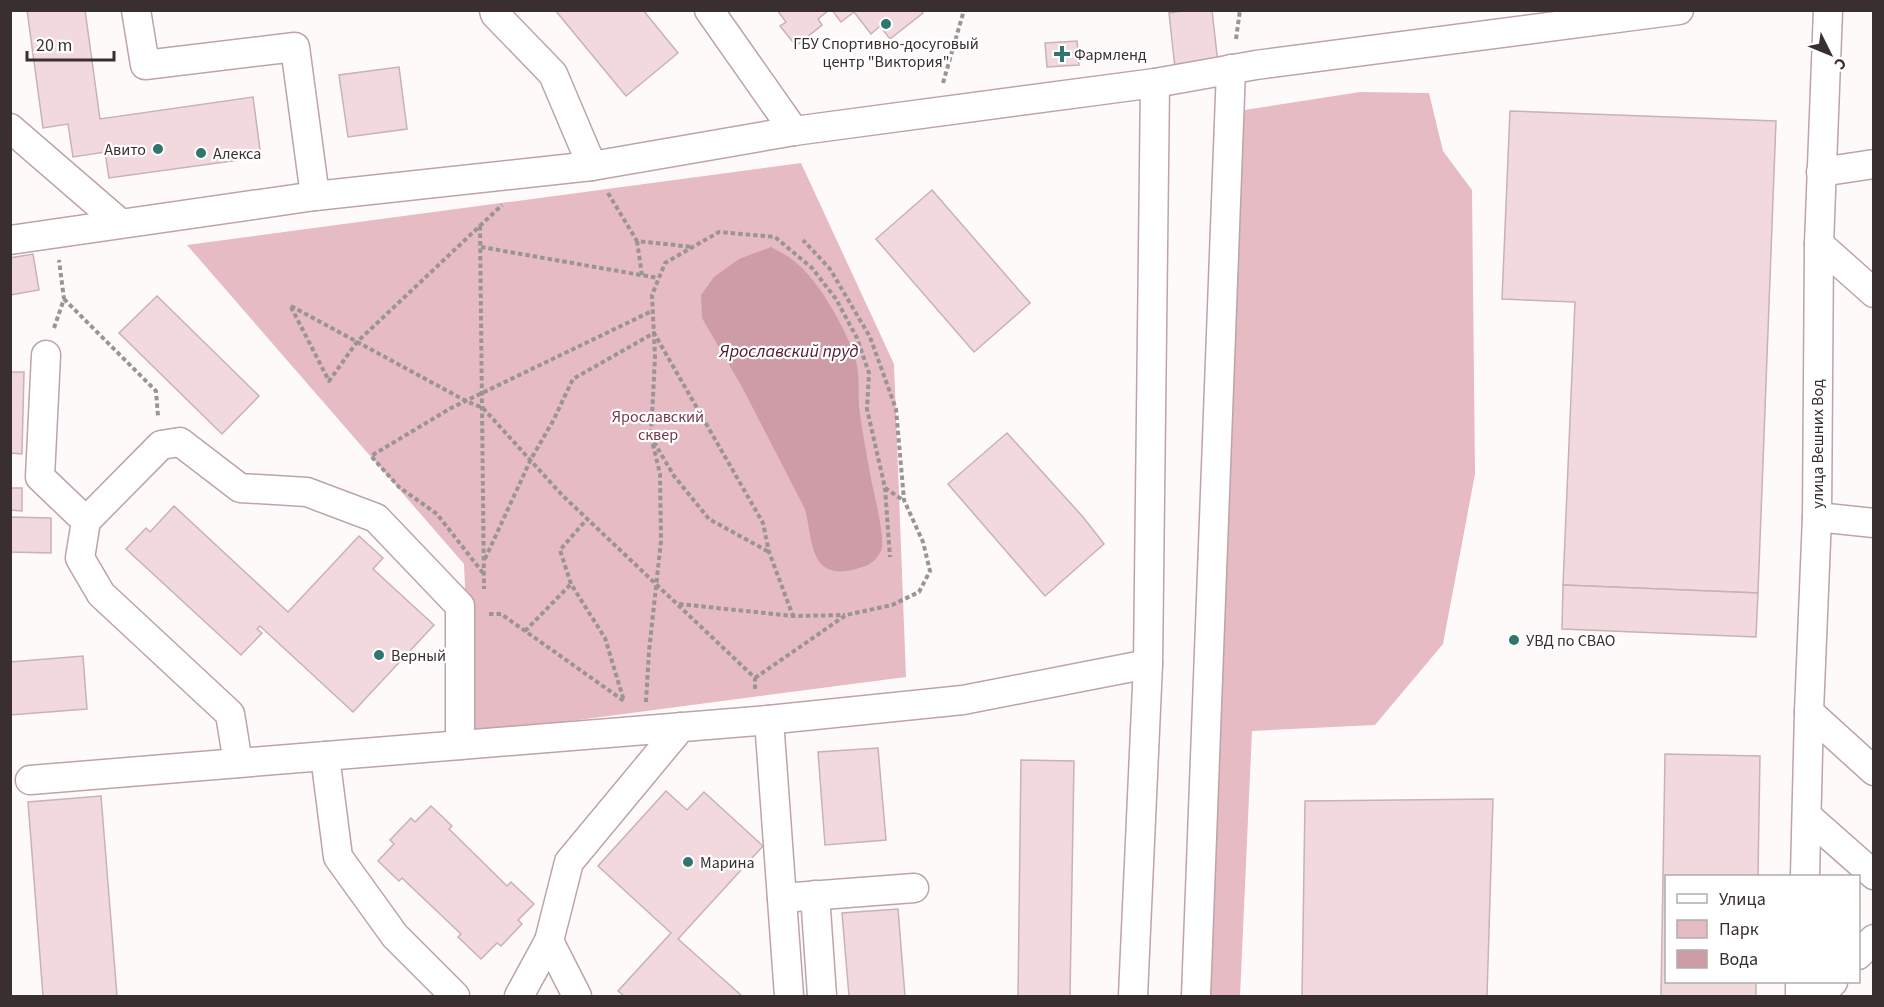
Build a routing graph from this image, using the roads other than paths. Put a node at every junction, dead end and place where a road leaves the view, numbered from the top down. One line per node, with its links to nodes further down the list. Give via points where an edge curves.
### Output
1 (136, 10): 13 (street, via 145,65 295,47)
2 (494, 10): 11 (street, via 553,74)
3 (709, 10): 9 (street)
4 (1679, 10): 6 (street)
5 (1828, 10): 12 (street, улица Вешних Вод)
6 (1231, 69): 7 (street); 47 (street)
7 (1155, 83): 9 (street); 22 (street)
8 (10, 128): 14 (street)
9 (794, 131): 11 (street)
10 (1874, 164): 12 (street)
11 (592, 166): 13 (street)
12 (1821, 172): 16 (street, улица Вешних Вод)
13 (315, 196): 14 (street)
14 (120, 223): 15 (street)
15 (10, 240)
16 (1818, 243): 17 (street); 19 (street, улица Вешних Вод)
17 (1874, 293)
18 (46, 355): 20 (street, via 40,477)
19 (1817, 517): 21 (street); 23 (street, улица Вешних Вод)
20 (86, 521): 26 (street, via 161,445 180,442 240,488 307,492 376,518 460,606); 28 (street, via 81,558 101,594 230,714)
21 (1874, 523)
22 (1148, 663): 24 (street, via 963,700); 46 (street)
23 (1809, 712): 29 (street); 31 (street, улица Вешних Вод)
24 (763, 720): 25 (street); 36 (street)
25 (681, 727): 26 (street); 38 (street, via 569,862)
26 (460, 745): 27 (street)
27 (325, 756): 28 (street); 41 (street, via 338,857 395,936)
28 (238, 763): 30 (street)
29 (1874, 771)
30 (30, 780)
31 (1808, 816): 32 (street, улица Вешних Вод); 33 (street)
32 (1805, 875)
33 (1874, 875)
34 (914, 888): 35 (street)
35 (815, 895): 36 (street); 45 (street)
36 (782, 898): 44 (street)
37 (1874, 939): 39 (street)
38 (549, 940): 42 (street); 43 (street)
39 (1860, 953)
40 (1831, 983): 48 (street)
41 (455, 996)
42 (519, 996)
43 (577, 996)
44 (789, 996)
45 (822, 996)
46 (1133, 996)
47 (1196, 996)
48 (1819, 996)

